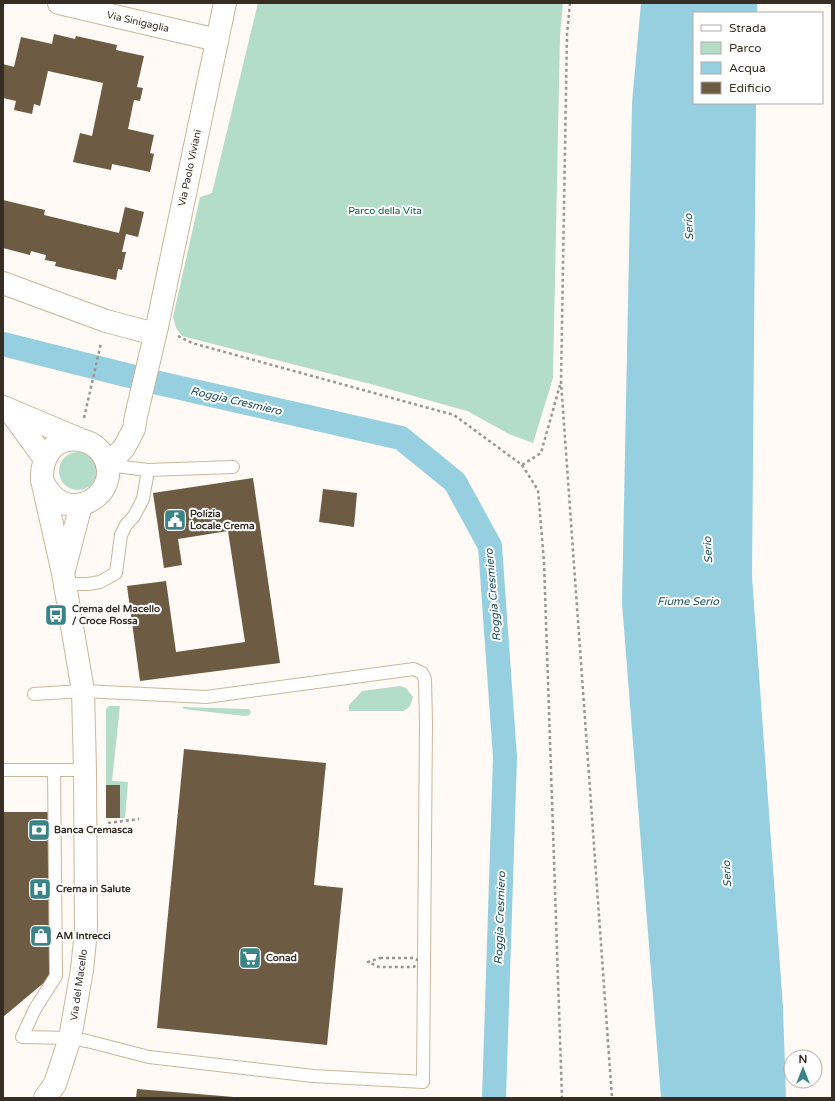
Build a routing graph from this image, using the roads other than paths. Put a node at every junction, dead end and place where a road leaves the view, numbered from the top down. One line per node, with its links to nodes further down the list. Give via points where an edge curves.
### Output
1 (59, 3): 3 (street, Via Sinigaglia)
2 (225, 3): 3 (street, Via Paolo Viviani)
3 (217, 40): 5 (street, Via Paolo Viviani)
4 (3, 283): 5 (street, via 106,321)
5 (156, 330): 7 (street, Via Paolo Viviani)
6 (6, 408): 8 (street); 9 (street)
7 (136, 416): 8 (street, Via Paolo Viviani, via 128,427 111,439); 10 (street, Via Paolo Viviani, via 134,429 124,448)
8 (84, 441): 9 (street, via 69,440 59,443 51,449); 10 (street, via 97,448)
9 (45, 459): 13 (street)
10 (107, 465): 12 (lane); 14 (street, via 108,476 100,495)
11 (233, 467): 12 (lane)
12 (148, 470): 15 (lane, via 143,499 121,535 116,573 100,582 88,584)
13 (42, 480): 14 (street, via 53,498 61,503); 15 (street, Via del Macello)
14 (81, 505): 15 (street)
15 (64, 579): 16 (street, Via del Macello)
16 (83, 691): 17 (lane); 20 (street, Via del Macello); 21 (lane, via 206,697 414,669 422,673 426,679 423,1082 313,1076 149,1057)
17 (34, 694)
18 (3, 770): 19 (lane)
19 (54, 770): 20 (lane); 21 (lane, via 56,976 35,1009 22,1037)
20 (85, 770): 21 (street, Via del Macello, via 86,930)
21 (70, 1038): 22 (street, Via del Macello)
22 (52, 1093)

